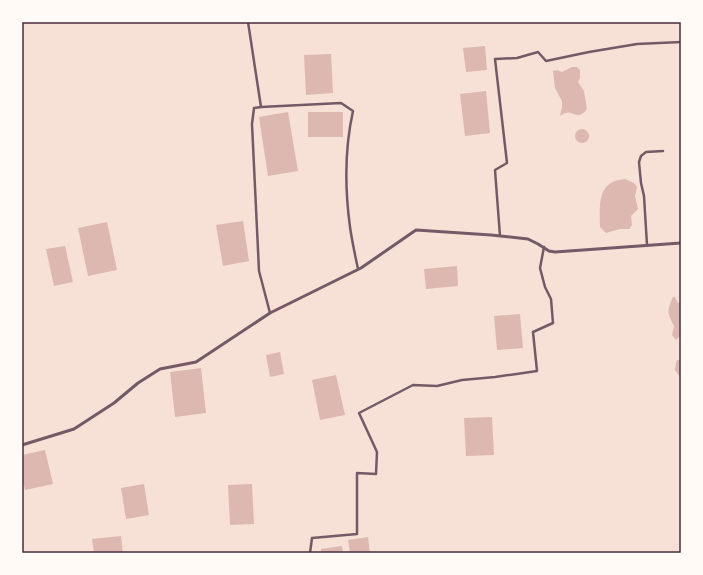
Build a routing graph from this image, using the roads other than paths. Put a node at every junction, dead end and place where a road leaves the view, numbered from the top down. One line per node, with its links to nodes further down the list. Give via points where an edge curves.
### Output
1 (248, 22): 3 (street)
2 (681, 42): 5 (street, via 624,46 546,61 538,52 517,58 496,59 507,163 495,170)
3 (261, 107): 9 (street, via 341,103 353,111 348,132 347,192); 10 (street, via 254,108 252,124 258,271)
4 (663, 151): 7 (street, via 646,152 639,162 644,196)
5 (500, 236): 8 (street, via 528,239); 9 (street, via 416,230)
6 (681, 243): 7 (street)
7 (646, 245): 8 (street, via 555,252)
8 (544, 248): 12 (street, via 540,268 544,287 551,299 553,323 533,332 537,371 462,380 437,386 413,385 359,413 377,452 376,474 357,474 357,534 312,538)
9 (358, 269): 10 (street)
10 (270, 313): 11 (street, via 196,362 160,369 74,429)
11 (22, 445)
12 (310, 553)

